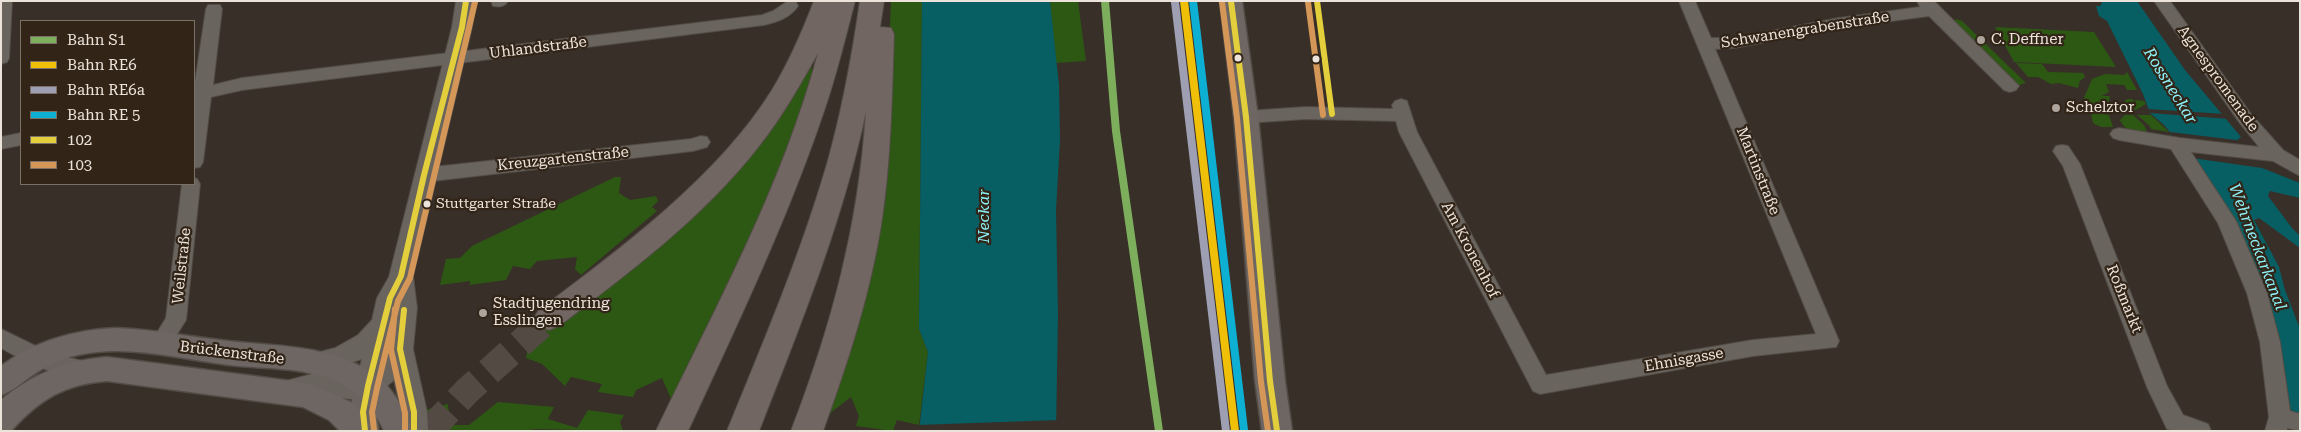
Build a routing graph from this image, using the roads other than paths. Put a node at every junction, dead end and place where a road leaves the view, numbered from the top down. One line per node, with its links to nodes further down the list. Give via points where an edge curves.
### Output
1 (4, 1): 13 (street)
2 (466, 1): 16 (street)
3 (826, 1): 33 (highway, via 813,35 787,84 724,168 651,240)
4 (843, 1): 53 (highway, via 818,99 788,180)
5 (872, 1): 54 (highway, via 860,78 837,170 804,274)
6 (884, 1): 55 (highway, via 874,167 863,245 839,338)
7 (1231, 1): 20 (main road)
8 (1687, 1): 14 (street, Martinstraße)
9 (2162, 1): 28 (street, Agnespromenade, via 2245,118)
10 (790, 6): 16 (street, Uhlandstraße, via 779,15 764,20)
11 (1928, 6): 14 (street, Schwanengrabenstraße, via 1734,44); 17 (street)
12 (214, 9): 18 (street, via 207,71)
13 (2, 38): 15 (street)
14 (1706, 44): 36 (street, Martinstraße, via 1772,210)
15 (1, 58)
16 (454, 58): 18 (street, Uhlandstraße, via 242,84); 30 (street)
17 (2010, 86)
18 (198, 94): 26 (street)
19 (1402, 110): 20 (street); 44 (street, Am Kronenhof, via 1408,132)
20 (1246, 117): 42 (main road)
21 (2119, 134): 25 (street)
22 (20, 139): 24 (street)
23 (701, 142): 30 (street, Kreuzgartenstraße)
24 (1, 143)
25 (2178, 144): 28 (street); 48 (street, via 2227,221 2257,292)
26 (195, 145)
27 (2062, 151): 58 (street, Roßmarkt, via 2071,164 2157,387 2175,422)
28 (2277, 155): 29 (street)
29 (2300, 169)
30 (424, 175): 32 (street)
31 (192, 185): 37 (street, Weilstraße, via 176,320)
32 (401, 276): 34 (street); 38 (street, via 404,308)
33 (550, 318)
34 (383, 323): 40 (street, via 373,338 360,348); 45 (street)
35 (1, 337): 39 (street)
36 (1829, 341): 44 (street, Ehnisgasse, via 1753,348)
37 (160, 344): 39 (main road, Brückenstraße, via 114,339 90,341); 40 (main road, Brückenstraße)
38 (400, 349): 45 (street, via 394,362); 52 (street, via 414,412)
39 (38, 357): 41 (street); 43 (main road, Brückenstraße)
40 (313, 364): 45 (main road, Brückenstraße, via 347,373)
41 (88, 370): 46 (main road, Brückenstraße, via 118,370); 47 (main road, Brückenstraße, via 65,376 36,390)
42 (1270, 381): 56 (main road); 57 (main road)
43 (1, 383)
44 (1540, 385)
45 (368, 386): 46 (street, via 314,385); 50 (street, via 363,412); 51 (main road, Brückenstraße, via 386,405)
46 (287, 391): 49 (main road, Brückenstraße, via 330,405 348,417)
47 (1, 421)
48 (2287, 423)
49 (360, 431)
50 (365, 431)
51 (399, 431)
52 (414, 431)
53 (672, 431)
54 (743, 431)
55 (807, 431)
56 (1266, 431)
57 (1277, 431)
58 (2200, 431)

